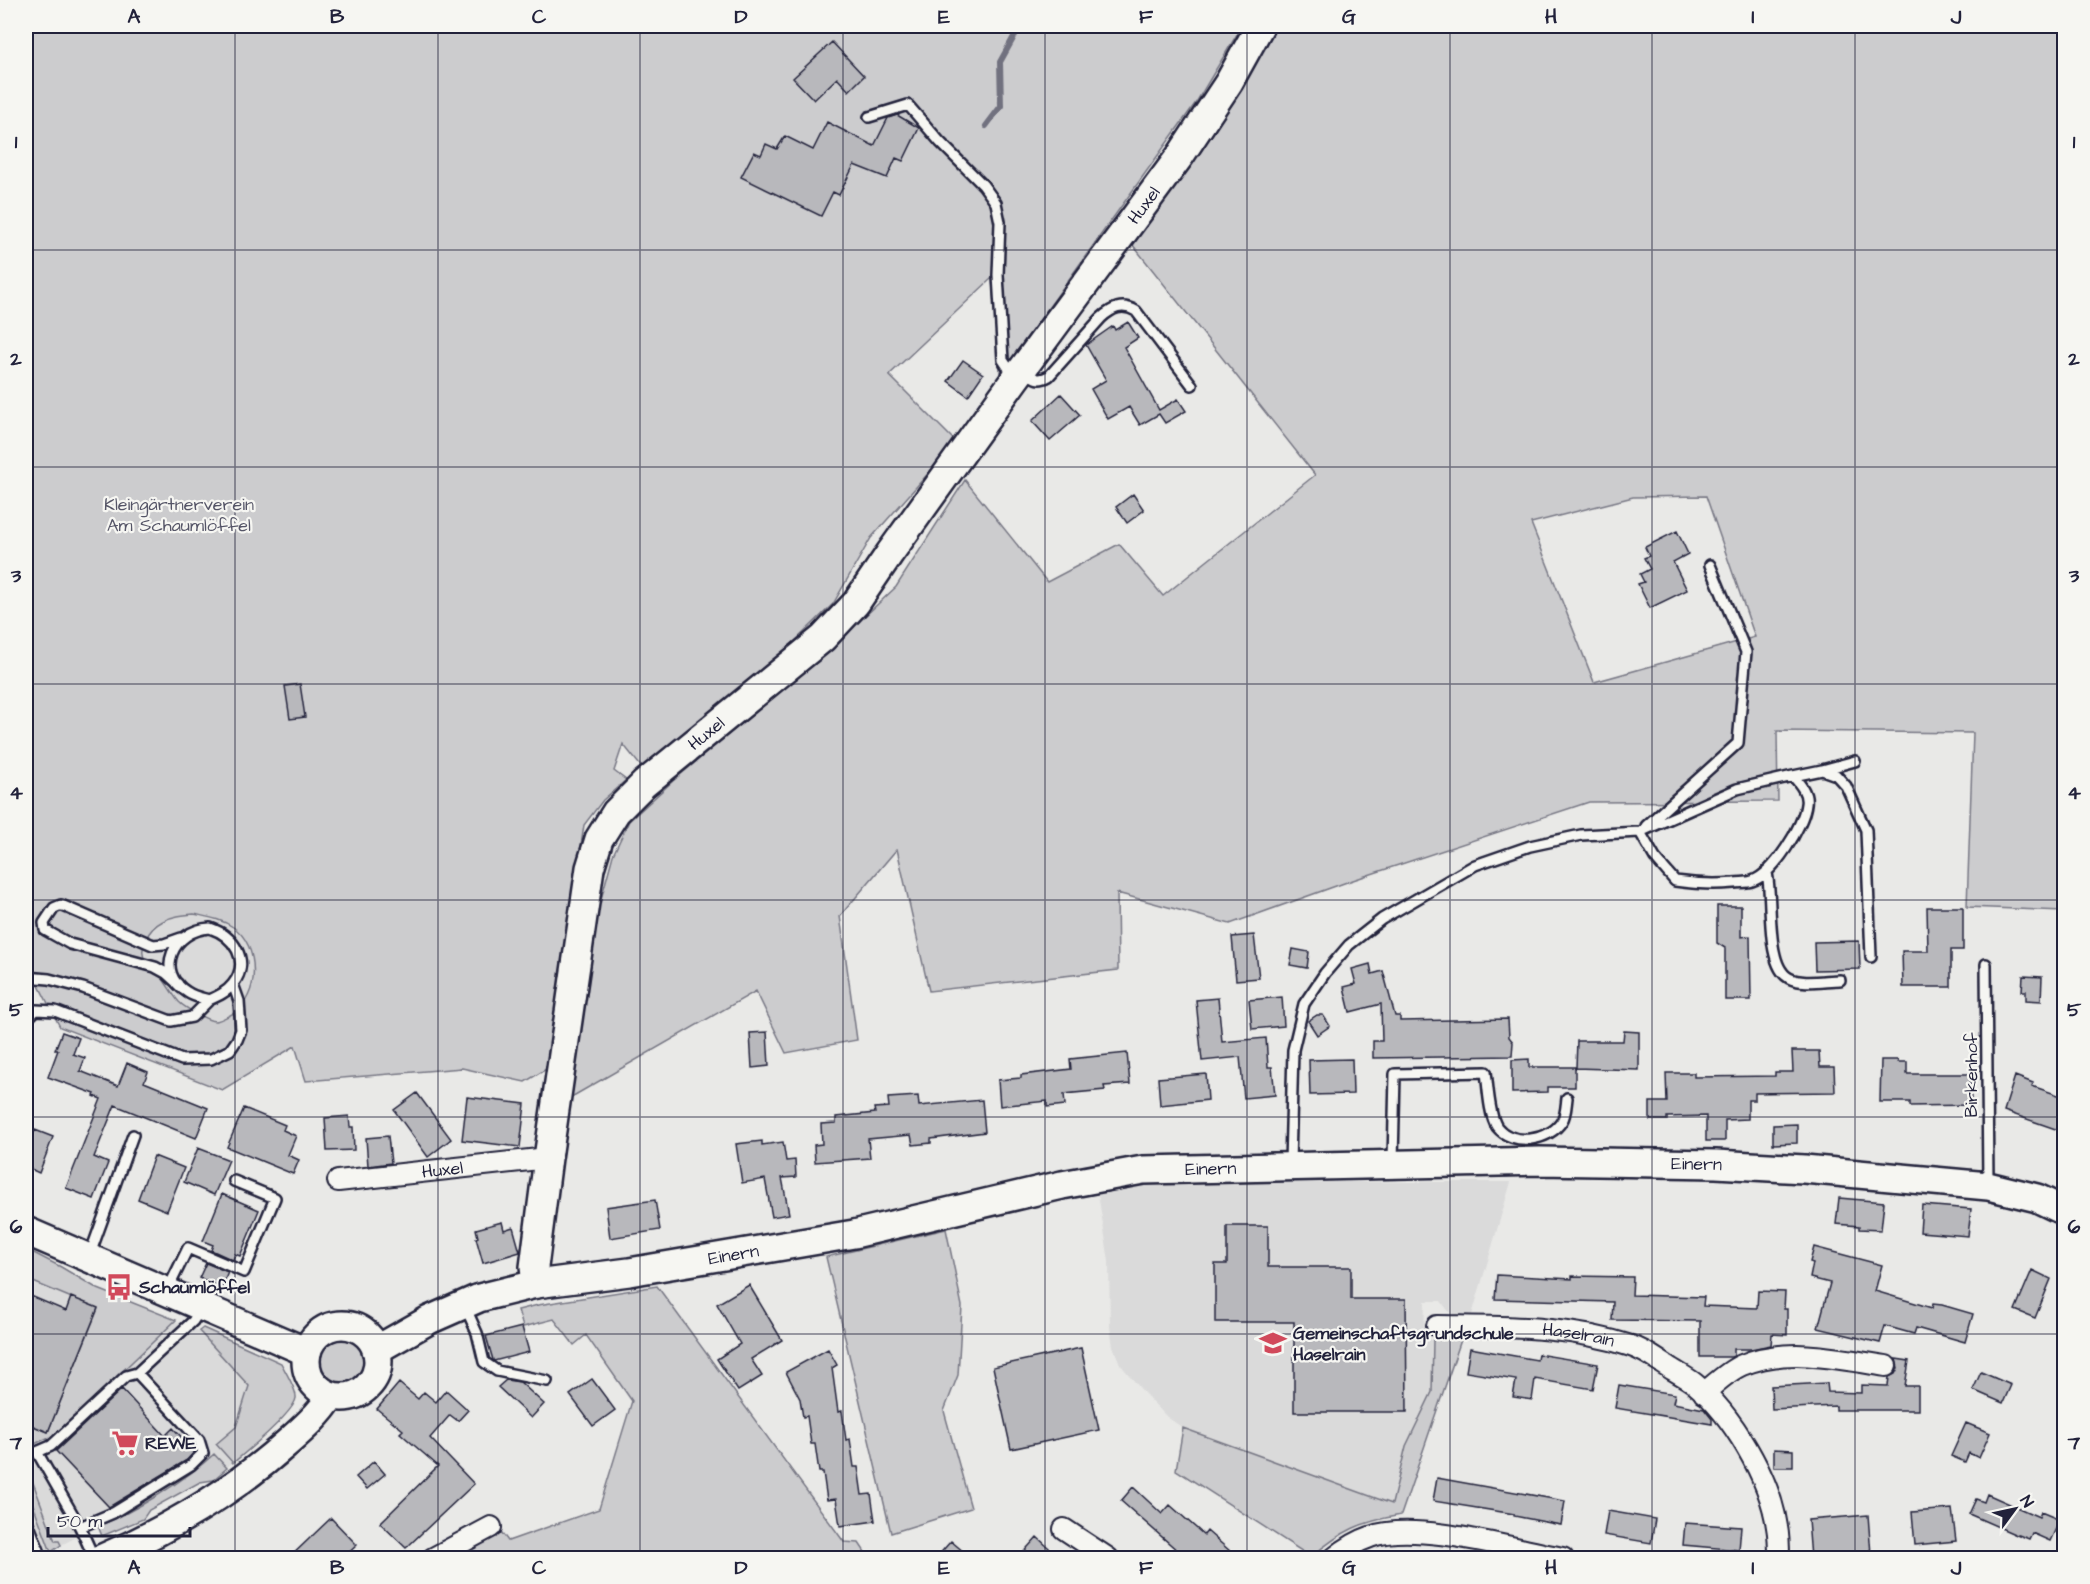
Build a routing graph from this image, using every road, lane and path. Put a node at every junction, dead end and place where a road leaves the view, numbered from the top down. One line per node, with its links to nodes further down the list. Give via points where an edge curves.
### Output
1 (1260, 26): 3 (main road, Huxel, via 1180,156)
2 (869, 117): 3 (lane, via 908,105 996,203 1000,222 998,275 1003,360)
3 (1019, 374): 4 (lane, via 1042,380 1049,376 1110,310 1128,306 1136,311); 22 (main road, Huxel, via 856,603 823,638 644,784 616,812 599,838 590,868)
4 (1192, 385)
5 (1710, 565): 9 (lane, via 1746,652 1738,743)
6 (1856, 761): 7 (lane)
7 (1822, 770): 8 (lane); 12 (lane, via 1836,775 1846,786 1866,830)
8 (1793, 776): 9 (lane, via 1737,789); 10 (lane, via 1803,787 1807,803 1799,826)
9 (1640, 832): 10 (lane, via 1675,881 1705,886 1753,881); 24 (lane, via 1581,835 1530,846 1475,865 1382,919 1349,945 1304,1004 1293,1050)
10 (1767, 873): 15 (lane, via 1778,968 1789,978 1800,981)
11 (181, 938): 16 (lane, via 171,965); 16 (lane, via 153,945 61,905 54,908 44,923 45,930 70,944 155,967); 17 (lane, via 210,928 228,937 239,954 240,965)
12 (1871, 957)
13 (1986, 964): 27 (lane, Birkenhof)
14 (26, 977): 18 (lane, via 49,978 83,988 171,1022 192,1017)
15 (1840, 980)
16 (178, 984): 18 (lane, via 185,992)
17 (233, 984): 18 (lane); 19 (lane, via 241,1030 230,1050 211,1059 182,1060 55,1011 36,1010)
18 (209, 1000)
19 (26, 1020)
20 (1567, 1098): 23 (lane, via 1564,1119 1554,1132 1531,1140 1513,1138 1497,1127 1486,1072 1395,1074)
21 (134, 1135): 30 (lane)
22 (548, 1158): 26 (street, Huxel); 31 (main road, Huxel, via 534,1267)
23 (1393, 1164): 24 (main road, Einern); 27 (main road, Einern, via 1716,1164)
24 (1290, 1165): 31 (main road, Einern, via 1143,1170 854,1234 812,1234 629,1272)
25 (234, 1181): 32 (lane, via 275,1198 244,1272 188,1248)
26 (338, 1181)
27 (1988, 1186): 28 (main road, Einern, via 2037,1198)
28 (2064, 1211)
29 (26, 1231): 30 (main road)
30 (89, 1257): 32 (main road)
31 (536, 1284): 33 (main road, Einern)
32 (166, 1291): 34 (main road)
33 (464, 1304): 36 (main road, Einern); 40 (lane, via 484,1362 497,1371)
34 (203, 1307): 37 (main road); 39 (lane)
35 (1437, 1326): 41 (street, Haselrain, via 1559,1329 1633,1346)
36 (376, 1350): 37 (main road, via 358,1329 340,1325 316,1336); 42 (main road, via 376,1373 367,1387 346,1397)
37 (307, 1352): 42 (main road, via 310,1379)
38 (1886, 1366): 41 (street, via 1802,1354 1770,1357 1741,1365)
39 (137, 1372): 44 (lane, via 126,1376 51,1446 38,1452); 44 (lane, via 199,1440 203,1453 191,1465 112,1513)
40 (547, 1381)
41 (1704, 1393): 54 (street, Haselrain, via 1737,1433 1760,1475 1778,1527)
42 (331, 1396): 49 (main road, via 304,1429 240,1482 150,1538)
43 (26, 1518): 47 (lane)
44 (80, 1527): 48 (lane)
45 (491, 1527): 50 (street)
46 (1064, 1529): 51 (street)
47 (42, 1558)
48 (94, 1558)
49 (103, 1558)
50 (433, 1558)
51 (1108, 1558)
52 (1334, 1558): 53 (street, via 1369,1537 1392,1532 1439,1534)
53 (1563, 1558)
54 (1779, 1558)

